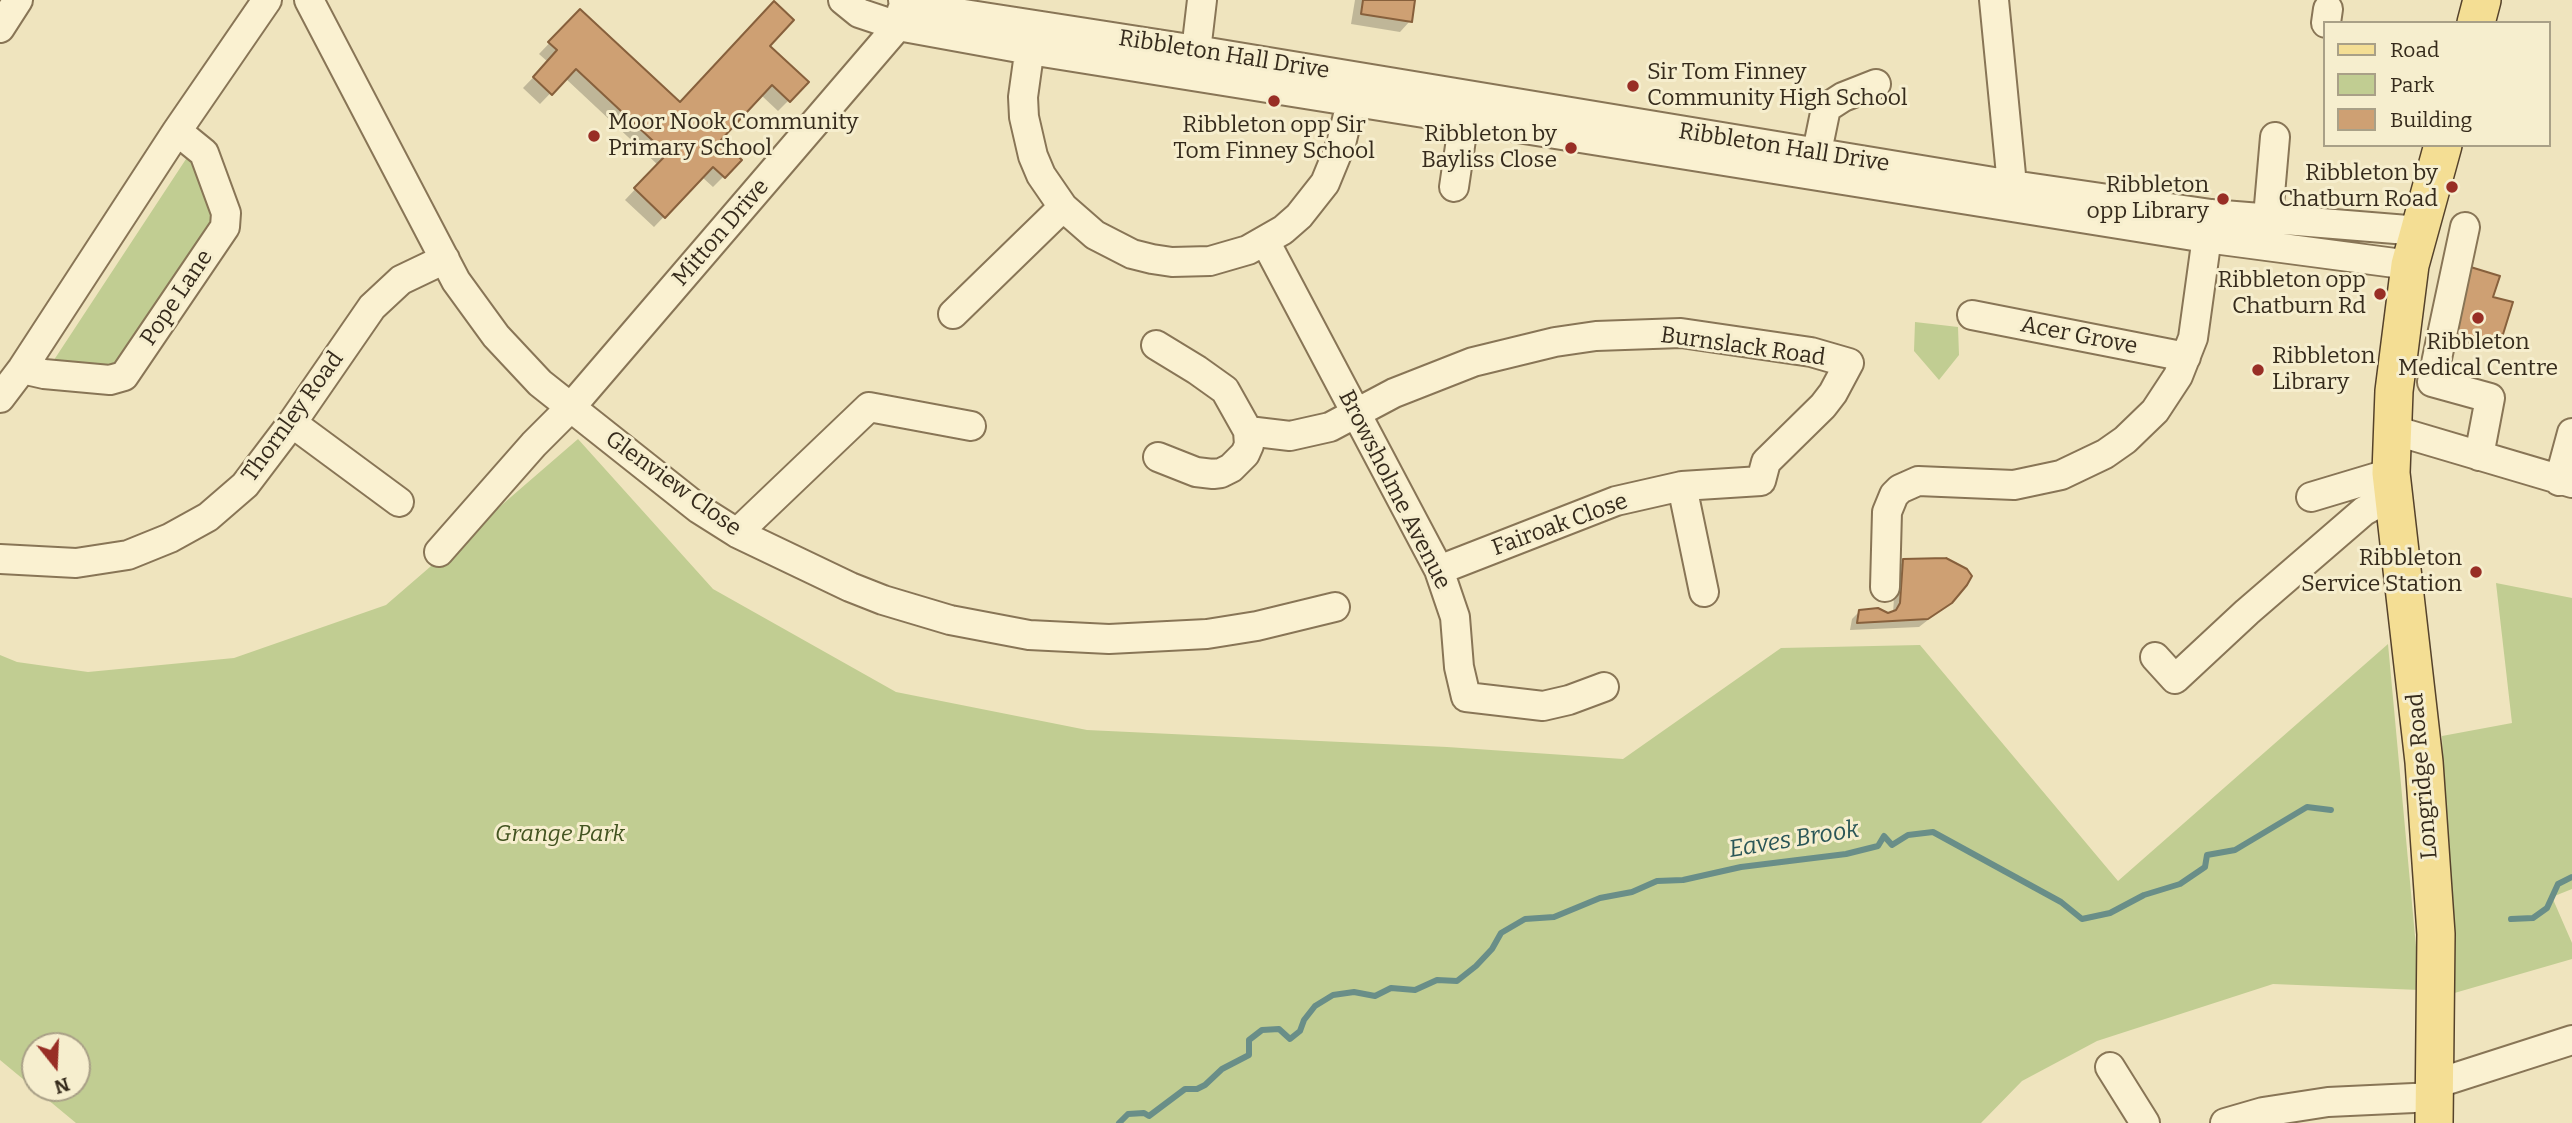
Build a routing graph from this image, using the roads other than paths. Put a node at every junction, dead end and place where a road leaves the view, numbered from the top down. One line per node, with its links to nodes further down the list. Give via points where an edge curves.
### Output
1 (267, 0): 18 (street)
2 (309, 0): 31 (street, Glenview Close)
3 (843, 0): 8 (street, Ribbleton Hall Drive, via 859,13)
4 (1202, 0): 13 (street)
5 (1994, 0): 24 (street)
6 (2482, 0): 10 (main road)
7 (15, 1): 11 (street)
8 (902, 9): 9 (street, Ribbleton Hall Drive); 12 (street, Ribbleton Hall Drive); 39 (street, Mitton Drive)
9 (997, 9): 12 (street, Ribbleton Hall Drive)
10 (2477, 21)
11 (0, 28)
12 (1031, 38): 13 (street, Ribbleton Hall Drive); 14 (street, Ribbleton Hall Drive); 25 (street, via 1023,97 1027,137 1041,175)
13 (1196, 50): 14 (street); 16 (street, Ribbleton Hall Drive)
14 (1192, 78): 16 (street, Ribbleton Hall Drive)
15 (1876, 84): 21 (street, via 1826,108)
16 (1354, 90): 17 (street, Ribbleton Hall Drive); 22 (street, Ribbleton Hall Drive); 30 (street, via 1341,144 1325,183 1299,216)
17 (1464, 119): 22 (street, Ribbleton Hall Drive); 23 (street)
18 (177, 131): 37 (street); 37 (street, Pope Lane, via 204,153 226,213 225,227 124,376 110,380)
19 (2275, 137): 26 (street)
20 (2442, 147): 29 (main road, Longridge Road)
21 (1820, 154): 22 (street, Ribbleton Hall Drive); 24 (street, Ribbleton Hall Drive)
22 (1779, 158): 24 (street, Ribbleton Hall Drive)
23 (1454, 187)
24 (2010, 196): 27 (street, Ribbleton Hall Drive)
25 (1063, 207): 30 (street, via 1095,235 1152,259 1210,261); 33 (street)
26 (2268, 217): 27 (street, Ribbleton Hall Drive); 29 (street, Ribbleton Hall Drive)
27 (2208, 226): 32 (street, Ribbleton Hall Drive); 36 (street, via 2197,319)
28 (2465, 227): 46 (street, via 2432,382 2490,398)
29 (2420, 231): 32 (main road, Longridge Road)
30 (1265, 241): 40 (street, Browsholme Avenue)
31 (444, 259): 39 (street, Glenview Close, via 496,336 540,383); 41 (street, Thornley Road, via 401,280 372,307)
32 (2410, 265): 43 (main road, Longridge Road)
33 (953, 314)
34 (1972, 315): 36 (street, Acer Grove)
35 (1156, 345): 44 (street, via 1225,390)
36 (2186, 357): 58 (street, via 2167,394 2141,426 2084,466 2014,485 1918,481 1900,489 1887,512)
37 (22, 369): 38 (street)
38 (0, 398)
39 (571, 407): 54 (street, Glenview Close, via 699,509); 55 (street, Mitton Drive)
40 (1357, 413): 44 (street, Burnslack Road, via 1330,427 1290,436); 48 (street, Burnslack Road, via 1473,362 1596,336 1681,333 1811,352 1849,363 1822,406 1766,462); 57 (street, Browsholme Avenue)
41 (292, 424): 53 (street); 56 (street, Thornley Road, via 245,485 208,517 170,538 128,555 76,563)
42 (971, 426): 54 (street, via 869,407)
43 (2393, 430): 46 (street); 50 (main road, Longridge Road)
44 (1248, 431): 47 (street, via 1245,454 1221,472 1196,472)
45 (2572, 433): 49 (street)
46 (2479, 456): 49 (street)
47 (1158, 457)
48 (1761, 481): 51 (street, Fairoak Close)
49 (2566, 482)
50 (2393, 484): 52 (street); 61 (street, via 2175,679); 65 (main road, Longridge Road, via 2424,762 2434,907)
51 (1682, 486): 57 (street, Fairoak Close, via 1616,501); 59 (street)
52 (2311, 497)
53 (399, 502)
54 (737, 533): 60 (street, Glenview Close, via 883,600 950,620 1029,635 1109,639 1207,634)
55 (439, 552)
56 (0, 559)
57 (1439, 570): 62 (street, Browsholme Avenue, via 1455,617 1466,697 1543,706)
58 (1885, 587)
59 (1704, 592)
60 (1335, 607)
61 (2155, 657)
62 (1604, 687)
63 (2572, 1040): 65 (street)
64 (2110, 1067): 66 (street)
65 (2435, 1101): 67 (street, via 2328,1102)
66 (2145, 1123)
67 (2225, 1123)

